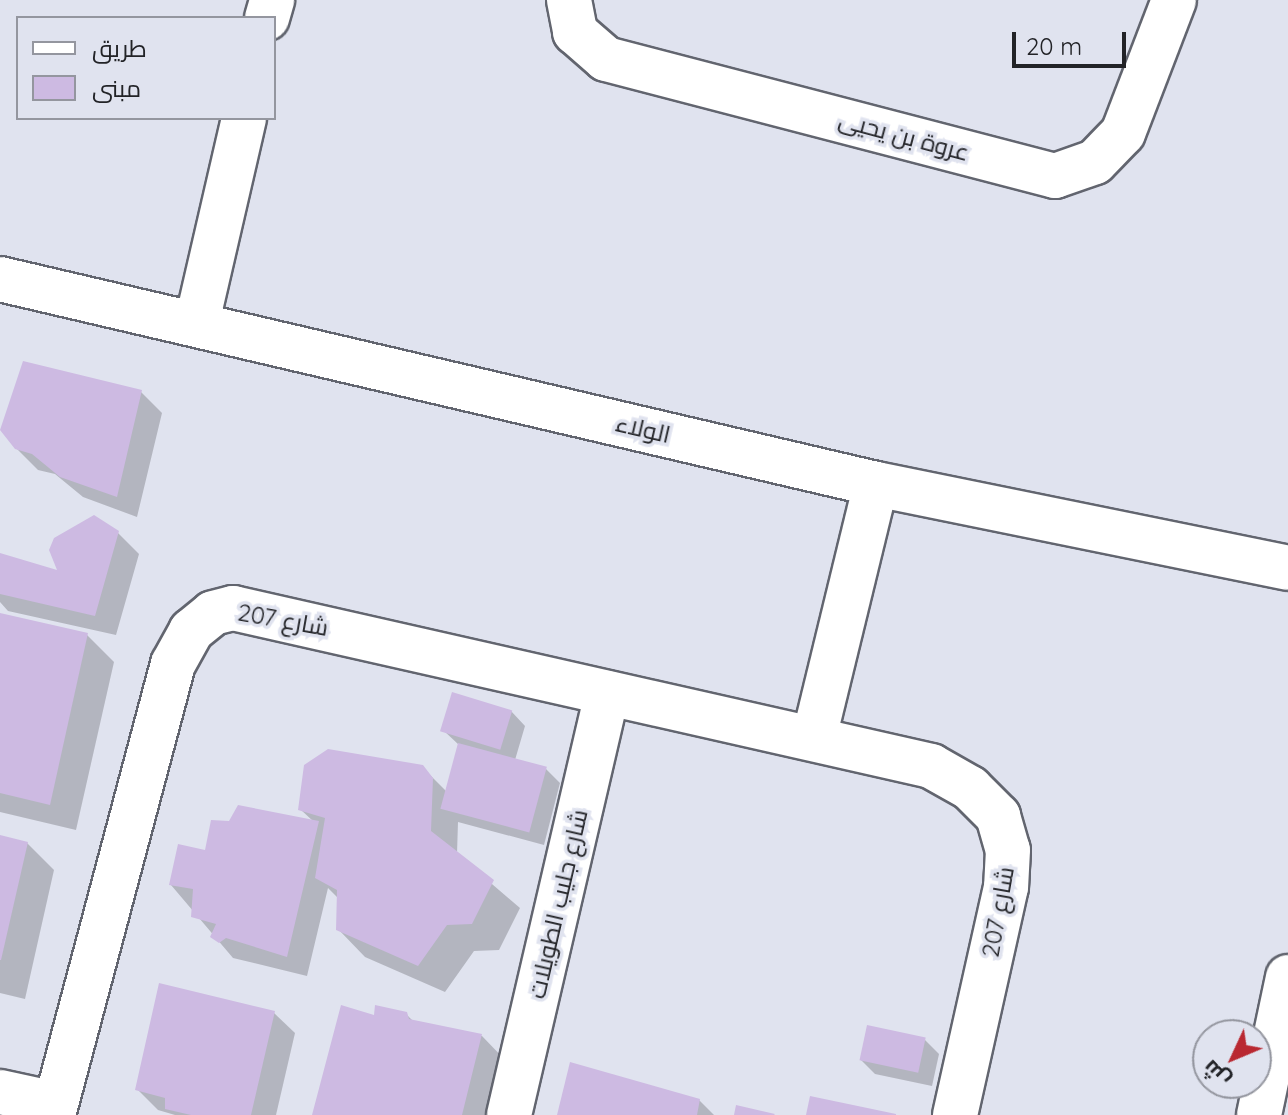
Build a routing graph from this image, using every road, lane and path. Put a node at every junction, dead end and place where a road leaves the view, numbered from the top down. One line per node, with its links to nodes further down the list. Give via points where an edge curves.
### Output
1 (569, 0): 2 (street, عروة بن يحيى, via 575,32 606,59 1055,176 1095,162 1123,133)
2 (1174, 0)
3 (244, 120): 5 (street)
4 (0, 279): 5 (street, الولاء)
5 (197, 322): 6 (street, الولاء)
6 (876, 484): 7 (street, الولاء); 9 (street)
7 (1287, 564)
8 (607, 693): 9 (street, شارع 207); 12 (street, شارع 207, via 264,613 233,608 213,613 191,631 173,664); 13 (street, شارع جليب الطويلات)
9 (814, 738): 14 (street, شارع 207, via 931,766 970,788 998,816 1008,850 1006,887)
10 (1288, 977): 15 (street)
11 (0, 1092): 12 (street, شارع 207)
12 (54, 1110)
13 (509, 1115)
14 (955, 1115)
15 (1259, 1115)

